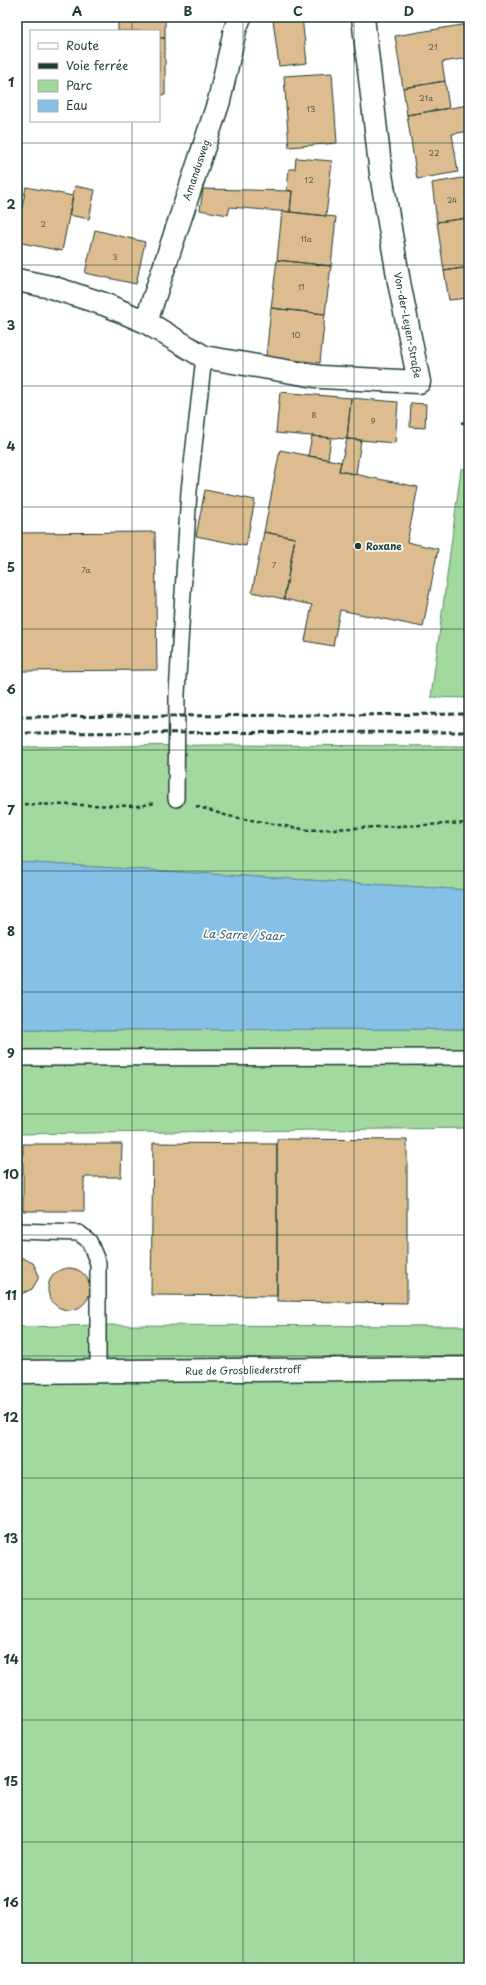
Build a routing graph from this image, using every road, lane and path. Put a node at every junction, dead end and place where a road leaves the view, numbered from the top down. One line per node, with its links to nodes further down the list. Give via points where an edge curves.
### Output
1 (240, 17): 4 (street, Amandusweg, via 219,101)
2 (363, 17): 5 (street, Von-der-Leyen-Straße, via 381,174 419,382 321,377)
3 (17, 280): 4 (street, Von-der-Leyen-Straße, via 51,287 104,304)
4 (146, 322): 5 (street, Von-der-Leyen-Straße)
5 (204, 357): 8 (lane, via 188,514 177,694)
6 (469, 422): 7 (path)
7 (461, 423)
8 (176, 799): 9 (path, via 139,806); 10 (path, via 228,816 308,830)
9 (17, 804)
10 (469, 823)
11 (469, 1057): 12 (lane)
12 (17, 1058)
13 (17, 1231): 15 (lane, via 79,1233 90,1240 98,1263)
14 (469, 1368): 15 (street, Rue de Grosbliederstroff)
15 (98, 1371): 16 (street, Rue de Grosbliederstroff)
16 (17, 1372)

